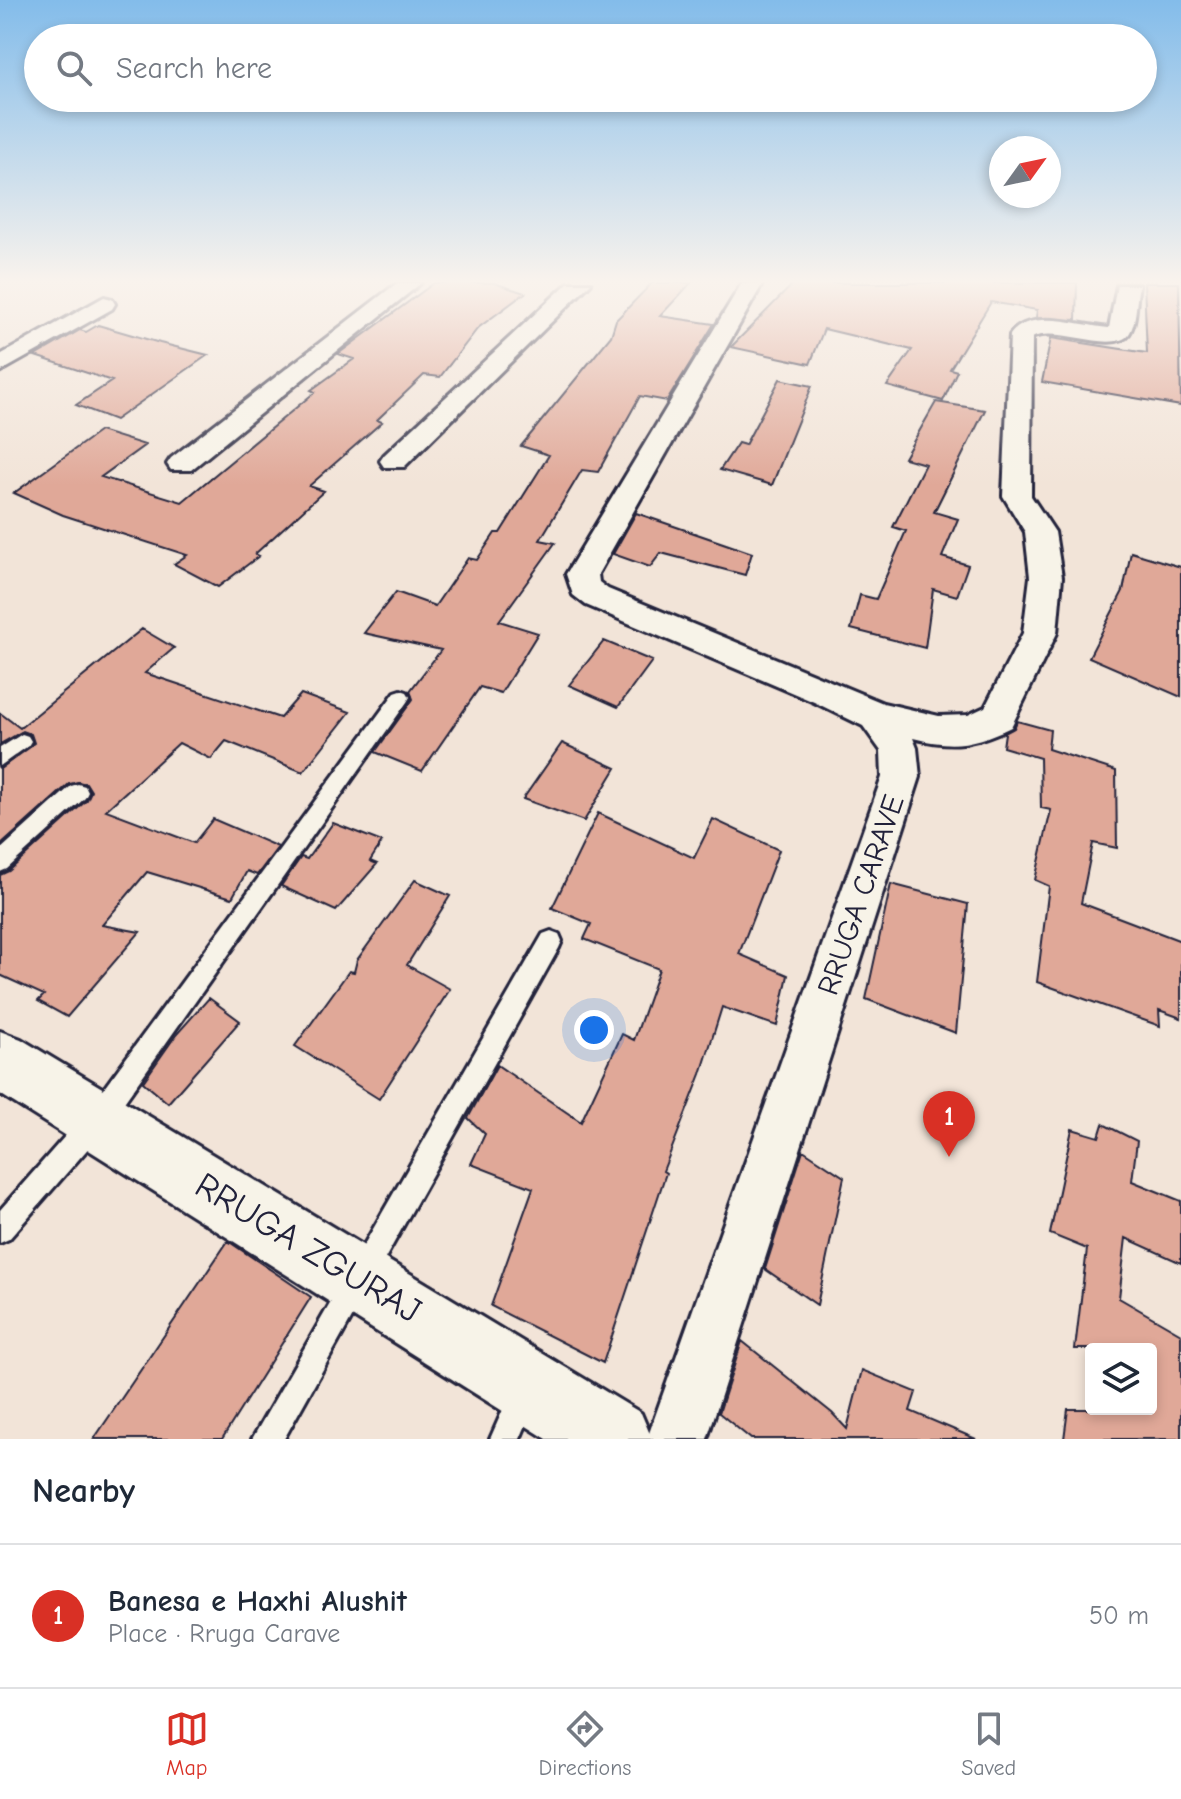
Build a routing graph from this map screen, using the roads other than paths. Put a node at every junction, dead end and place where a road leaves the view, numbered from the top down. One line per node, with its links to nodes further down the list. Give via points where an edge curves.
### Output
1 (25, 350): 6 (street)
2 (326, 350): 8 (street)
3 (510, 350): 7 (street)
4 (714, 350): 10 (street, RRUGA CARAVE, via 582,574 584,587)
5 (1021, 350): 10 (street, via 1017,496 1040,532 1046,577 1040,633 998,717 972,729 939,730)
6 (0, 365)
7 (394, 461)
8 (181, 464)
9 (401, 697): 17 (lane)
10 (876, 716): 23 (street, RRUGA CARAVE, via 899,748 901,777)
11 (22, 741): 12 (lane)
12 (0, 758)
13 (78, 792): 14 (lane)
14 (0, 863)
15 (551, 941): 19 (lane)
16 (0, 1060): 17 (main road, RRUGA ZGURAJ)
17 (97, 1119): 18 (lane); 19 (main road, RRUGA ZGURAJ)
18 (0, 1230)
19 (360, 1279): 20 (main road, RRUGA ZGURAJ); 21 (lane)
20 (517, 1411): 22 (main road, RRUGA ZGURAJ)
21 (267, 1439)
22 (615, 1439)
23 (677, 1439)

